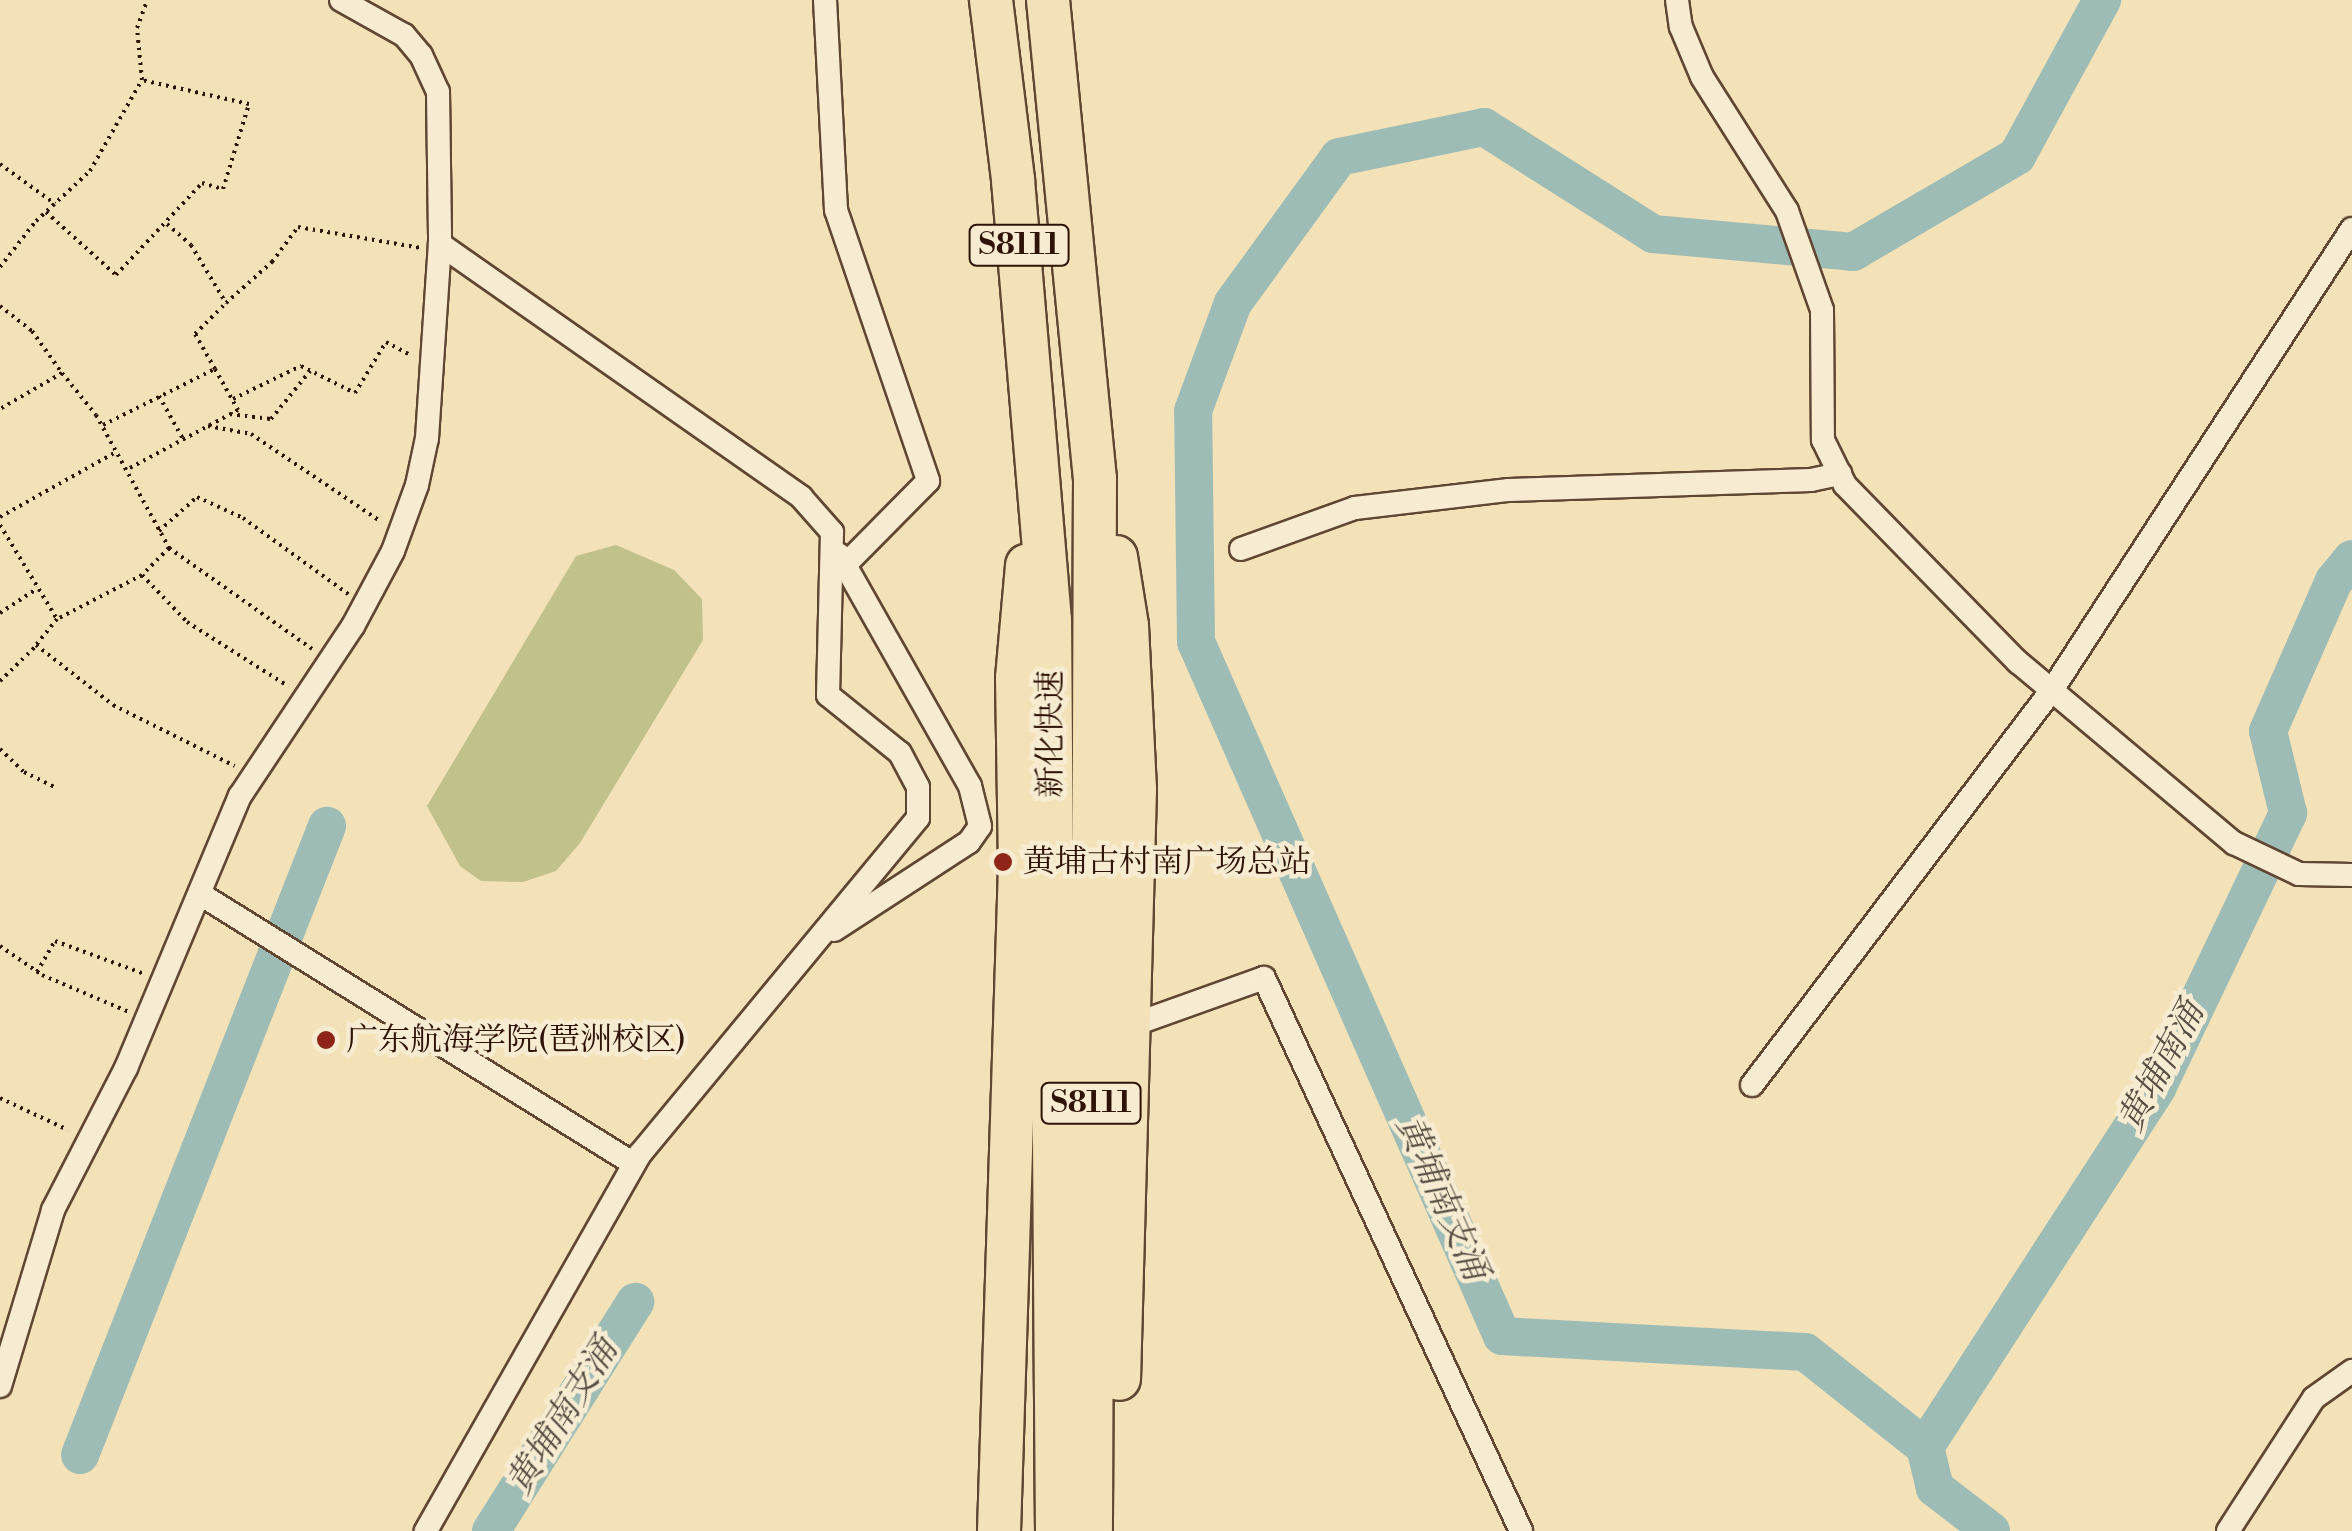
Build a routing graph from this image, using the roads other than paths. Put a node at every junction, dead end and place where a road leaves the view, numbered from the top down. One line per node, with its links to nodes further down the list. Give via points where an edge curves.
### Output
1 (342, 0): 7 (street, via 404,34 438,92)
2 (826, 0): 13 (street, via 836,210 928,480)
3 (991, 0): 10 (highway, 新化快速 / S8111, via 1014,180)
4 (1048, 0): 9 (highway, 新化快速 / S8111)
5 (1677, 0): 8 (street, via 1702,77 1788,211 1822,310 1823,440)
6 (2352, 229): 14 (street)
7 (440, 248): 11 (street, via 801,496 832,532); 16 (street, via 427,438 400,534 364,606 253,775)
8 (1840, 474): 12 (street, via 1509,490 1355,508); 14 (street)
9 (1095, 479): 18 (highway, via 1123,591 1132,692); 26 (highway, 新化快速 / S8111)
10 (1037, 490): 24 (highway, via 1017,678 1020,867); 25 (highway, 新化快速 / S8111, via 1052,677)
11 (831, 542): 13 (street); 17 (street, via 828,695 900,752 918,787 918,818)
12 (1241, 549)
13 (846, 564): 17 (street, via 970,786 980,826 969,842)
14 (2052, 690): 15 (street, via 2234,843 2300,874); 19 (street)
15 (2352, 875)
16 (200, 894): 20 (street); 22 (street, via 147,1020 53,1210)
17 (815, 942): 20 (street)
18 (1130, 1026): 27 (highway); 28 (street, via 1264,978)
19 (1752, 1085)
20 (634, 1164): 23 (street)
21 (2352, 1370): 29 (street, via 2314,1398)
22 (0, 1386)
23 (426, 1531)
24 (1000, 1531)
25 (1057, 1531)
26 (1092, 1531)
27 (1113, 1531)
28 (1521, 1531)
29 (2228, 1531)

